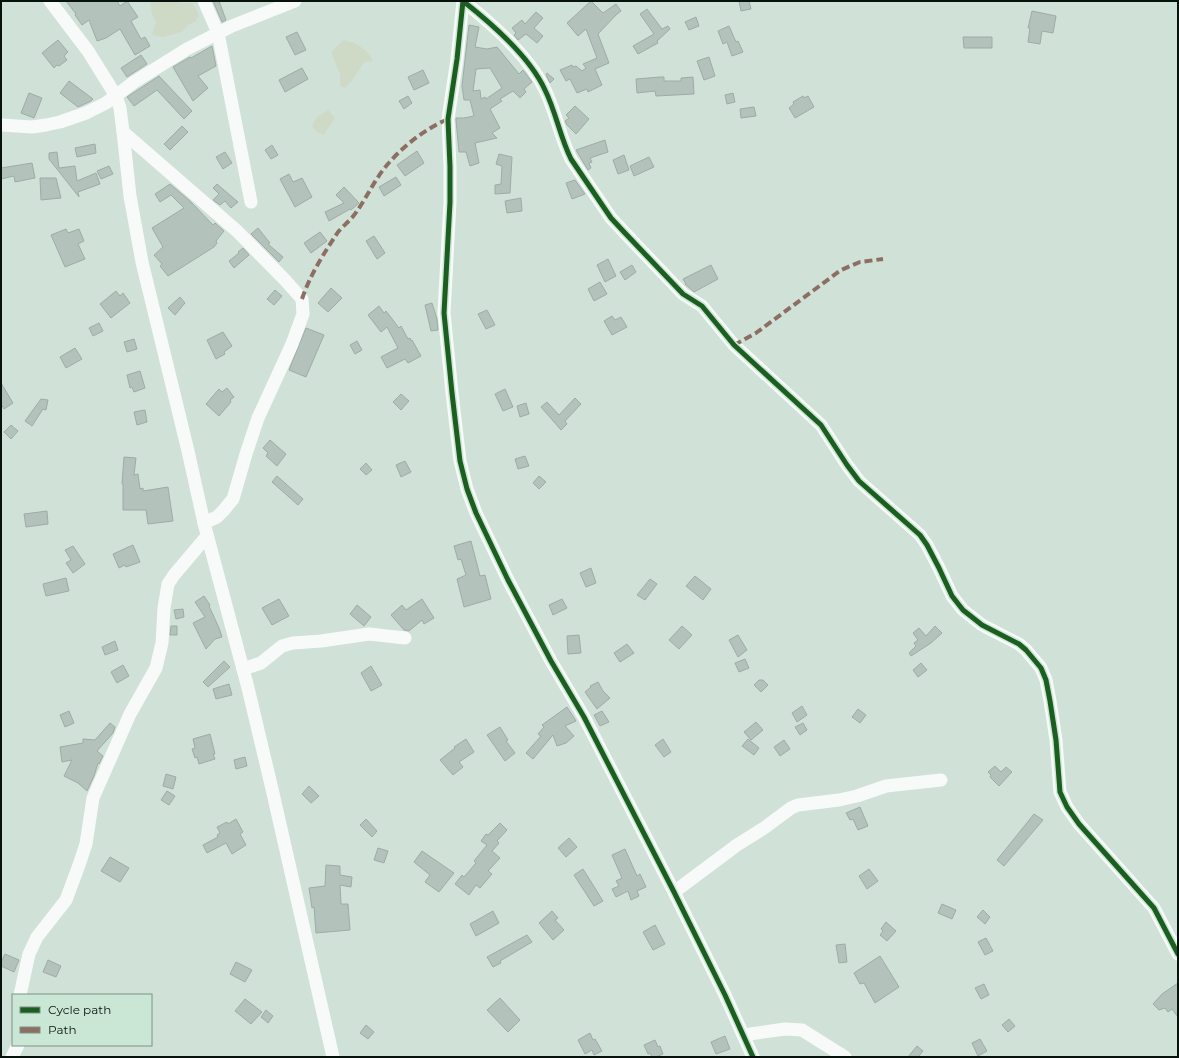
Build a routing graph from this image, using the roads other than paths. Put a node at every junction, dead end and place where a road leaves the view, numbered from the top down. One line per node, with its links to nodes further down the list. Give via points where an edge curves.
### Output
1 (50, 1): 5 (street, via 88,51)
2 (204, 1): 4 (street)
3 (295, 1): 4 (street)
4 (218, 33): 5 (street, via 134,82); 8 (street)
5 (116, 96): 6 (street, via 86,113 60,122 32,127); 7 (street)
6 (1, 125)
7 (123, 132): 9 (street, via 130,196 142,262); 9 (street, via 236,231 302,299 303,314 258,418 233,499 223,511)
8 (251, 202)
9 (204, 523): 10 (street)
10 (207, 536): 12 (street); 16 (street, via 168,584 162,643 156,668 130,714 96,790 86,844 66,900 34,943)
11 (405, 638): 12 (street, via 369,634 293,643 282,646 261,663)
12 (243, 668): 20 (street)
13 (941, 780): 14 (street, via 886,786 839,800 798,805 737,845)
14 (674, 892): 15 (street, via 584,717 508,580 476,513 460,461 444,313 450,202 448,119 463,1 494,28 532,68 545,89 571,159 620,227 683,294 707,312 734,345 821,425 859,481 920,535 952,596 963,610 982,625 1019,644 1035,659 1046,680 1056,740 1060,792 1079,824 1154,908); 17 (street)
15 (1178, 954)
16 (20, 994)
17 (743, 1035): 21 (street); 22 (street, via 785,1029 802,1030)
18 (18, 1046): 19 (street)
19 (12, 1057)
20 (333, 1057)
21 (753, 1057)
22 (845, 1057)

